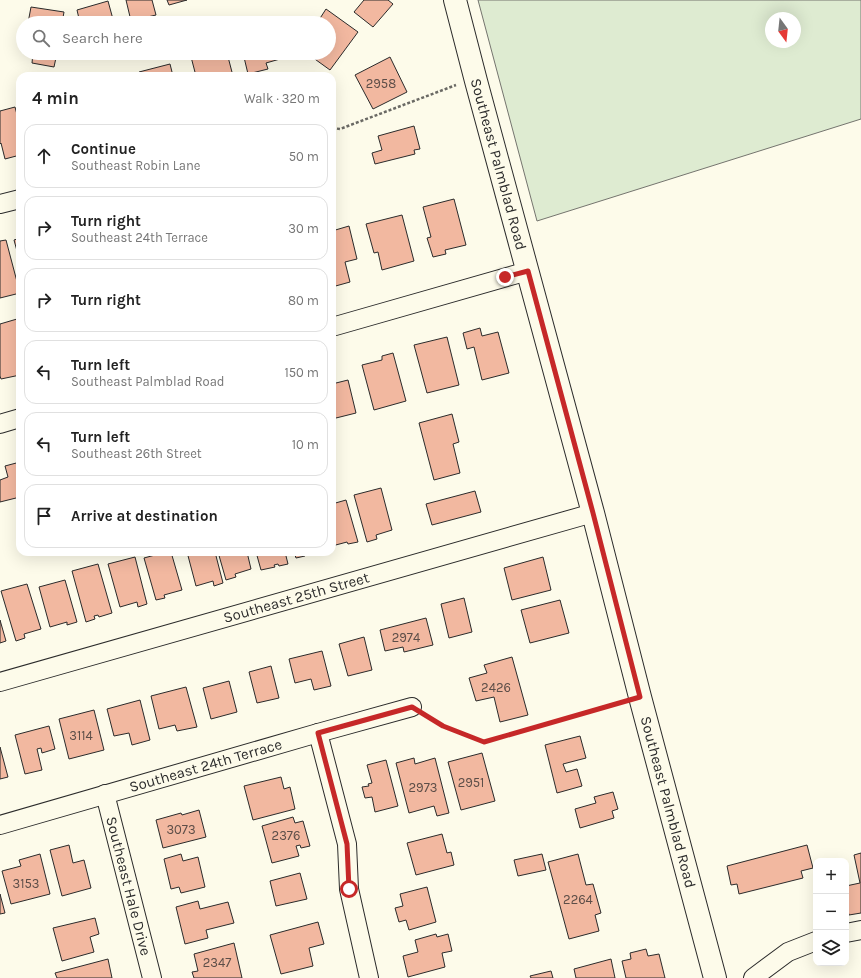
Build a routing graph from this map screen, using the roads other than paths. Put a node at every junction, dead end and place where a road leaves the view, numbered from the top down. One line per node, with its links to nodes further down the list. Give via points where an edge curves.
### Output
1 (455, 0): 4 (street, Southeast Palmblad Road)
2 (16, 199): 3 (street)
3 (0, 204)
4 (528, 271): 5 (street); 8 (street, Southeast Palmblad Road)
5 (336, 326)
6 (16, 419): 7 (street)
7 (0, 424)
8 (593, 513): 9 (street, Southeast 25th Street); 19 (street, Southeast Palmblad Road)
9 (0, 682)
10 (412, 707): 11 (street, Southeast 24th Terrace)
11 (318, 733): 12 (street, Southeast 24th Terrace); 18 (street, via 347,844 349,889)
12 (105, 794): 13 (street, Southeast 24th Terrace); 17 (street, Southeast Hale Drive)
13 (0, 825)
14 (861, 930): 15 (street)
15 (849, 933)
16 (813, 942): 20 (street, via 788,952)
17 (152, 978)
18 (369, 978)
19 (715, 978)
20 (753, 978)

